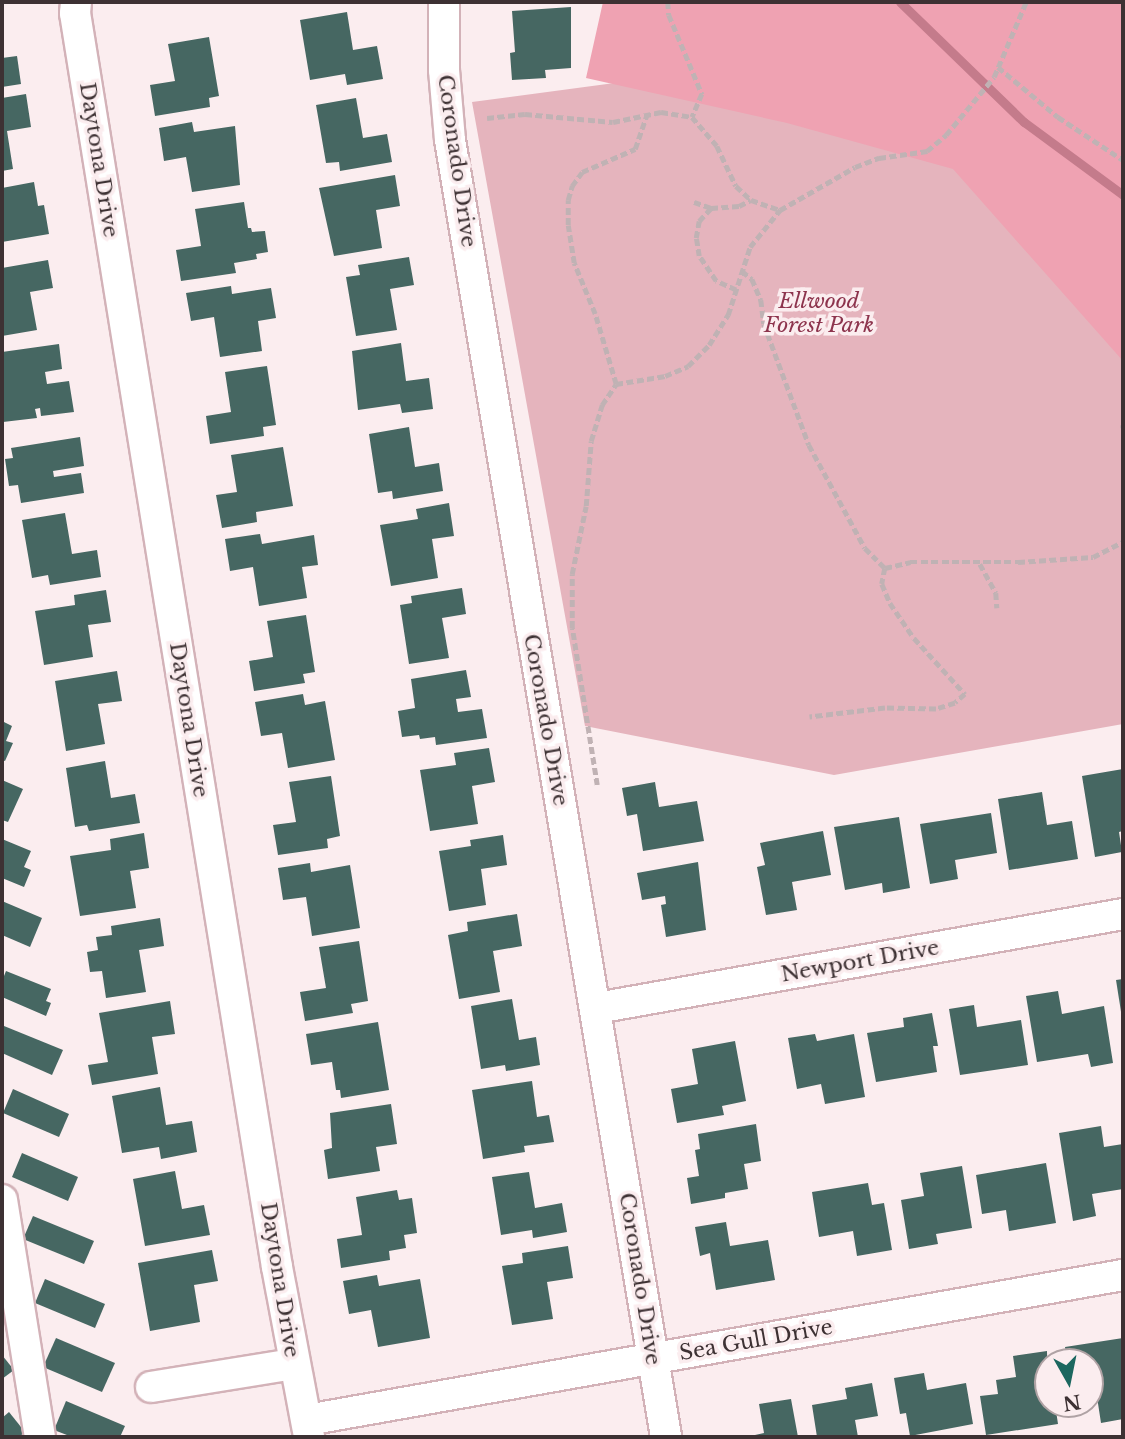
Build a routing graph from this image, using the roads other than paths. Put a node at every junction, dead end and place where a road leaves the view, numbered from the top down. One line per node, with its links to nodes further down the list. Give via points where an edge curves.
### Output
1 (76, 2): 8 (street, Daytona Drive)
2 (444, 2): 4 (street, Coronado Drive, via 450,140)
3 (1123, 914): 4 (street, Newport Drive)
4 (597, 1008): 7 (street, Coronado Drive)
5 (2, 1200): 11 (street)
6 (1123, 1275): 7 (street, Sea Gull Drive)
7 (653, 1359): 10 (street, Sea Gull Drive); 12 (street, Coronado Drive)
8 (293, 1364): 9 (street); 10 (street, Daytona Drive)
9 (151, 1387)
10 (308, 1429)
11 (40, 1437)
12 (666, 1437)

